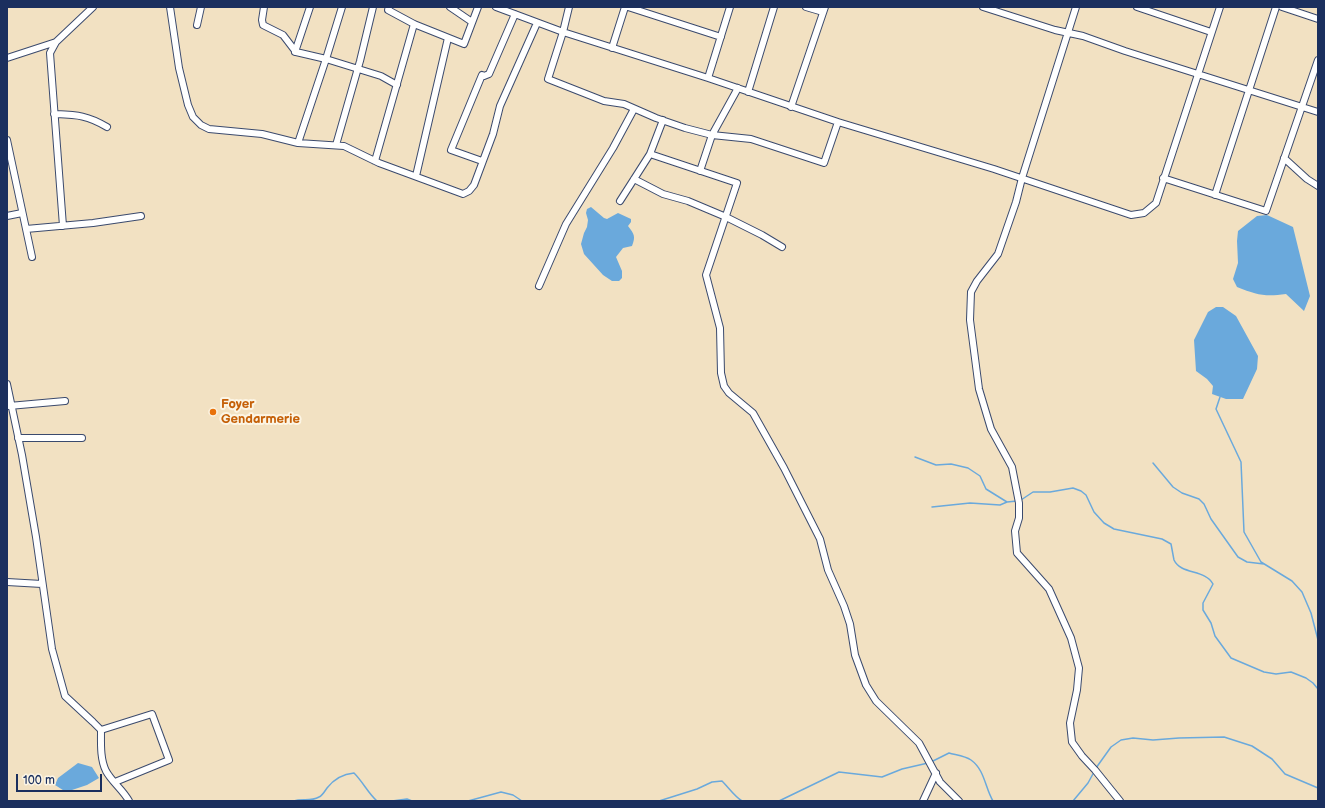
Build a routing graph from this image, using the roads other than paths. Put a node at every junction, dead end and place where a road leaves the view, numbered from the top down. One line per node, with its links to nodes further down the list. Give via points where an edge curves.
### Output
1 (93, 7): 35 (street)
2 (170, 7): 58 (street, via 186,98 197,121 209,129 262,134)
3 (202, 7): 29 (street)
4 (264, 7): 37 (street, via 263,25 283,35)
5 (310, 7): 37 (street)
6 (342, 7): 39 (street)
7 (374, 7): 41 (street)
8 (389, 7): 28 (street, via 388,10)
9 (450, 7): 26 (street)
10 (478, 7): 26 (street)
11 (496, 7): 24 (street)
12 (569, 7): 30 (street)
13 (627, 7): 33 (street); 36 (street)
14 (730, 7): 33 (street)
15 (774, 7): 47 (street)
16 (806, 7): 23 (street)
17 (983, 7): 31 (street)
18 (1076, 7): 31 (street)
19 (1137, 7): 32 (street)
20 (1220, 7): 32 (street)
21 (1276, 7): 46 (street)
22 (1282, 7): 25 (street)
23 (824, 10): 48 (street)
24 (515, 14): 27 (street); 63 (street, via 491,71 486,76 482,75 451,150)
25 (1318, 19)
26 (472, 22): 34 (street, via 464,44)
27 (537, 23): 30 (street); 63 (street, via 500,106 493,134)
28 (414, 24): 34 (street); 44 (street)
29 (197, 25)
30 (563, 32): 36 (street); 50 (street, via 548,79 604,101 624,104)
31 (1067, 32): 42 (street); 66 (street)
32 (1211, 32): 42 (street)
33 (721, 37): 43 (street)
34 (448, 38): 65 (street)
35 (56, 42): 38 (street); 52 (street, via 50,53)
36 (612, 48): 43 (street)
37 (295, 52): 39 (street)
38 (7, 58)
39 (326, 59): 41 (street); 58 (street)
40 (1318, 60): 49 (street)
41 (358, 69): 44 (street, via 381,76); 59 (street)
42 (1198, 74): 46 (street); 67 (street)
43 (708, 78): 45 (street)
44 (397, 85): 62 (street)
45 (738, 88): 47 (street); 56 (street)
46 (1250, 90): 49 (street); 70 (street)
47 (748, 92): 48 (street)
48 (792, 107): 54 (street)
49 (1303, 107): 51 (street); 61 (street)
50 (634, 109): 53 (street); 80 (street, via 566,224)
51 (1318, 112)
52 (54, 114): 55 (street, via 81,115); 76 (street)
53 (663, 120): 56 (street); 60 (street)
54 (838, 122): 56 (street, via 824,163 751,139); 66 (street)
55 (107, 127)
56 (712, 135): 64 (street)
57 (7, 140): 72 (street)
58 (298, 142): 59 (street)
59 (336, 145): 62 (street, via 351,148)
60 (650, 154): 64 (street); 68 (street)
61 (1284, 158): 69 (street); 70 (street, via 1266,211)
62 (374, 161): 65 (street)
63 (482, 161): 65 (street, via 474,185 463,194)
64 (700, 171): 75 (street, via 737,183)
65 (416, 176)
66 (1022, 178): 67 (street, via 1131,215 1144,213 1156,203); 94 (street, via 998,254 971,292 970,320 979,389 991,429 1012,467 1019,503 1019,518 1015,531 1017,552 1049,589 1071,638 1079,668 1070,723 1072,742)
67 (1163, 178): 70 (street)
68 (634, 179): 71 (street); 75 (street, via 663,194)
69 (1318, 186)
70 (1215, 195)
71 (620, 201)
72 (22, 213): 73 (street); 77 (street)
73 (7, 216)
74 (141, 216): 76 (street)
75 (726, 217): 78 (street); 89 (street, via 706,275 720,328 721,373 724,386 753,413 820,539 828,570 850,624 855,655 866,685 876,701 919,743)
76 (63, 226): 77 (street)
77 (26, 229): 79 (street)
78 (782, 247)
79 (32, 257)
80 (539, 286)
81 (7, 384): 83 (street)
82 (65, 401): 83 (street)
83 (9, 406): 84 (street)
84 (18, 438): 85 (street); 87 (street)
85 (82, 438)
86 (7, 582): 87 (street)
87 (42, 584): 88 (street, via 52,649 65,696)
88 (101, 730): 90 (street, via 100,749 106,770); 90 (street, via 152,714 169,760)
89 (936, 773): 92 (street); 93 (street, via 940,782)
90 (115, 782): 91 (street)
91 (129, 801)
92 (923, 801)
93 (959, 801)
94 (1120, 801)

